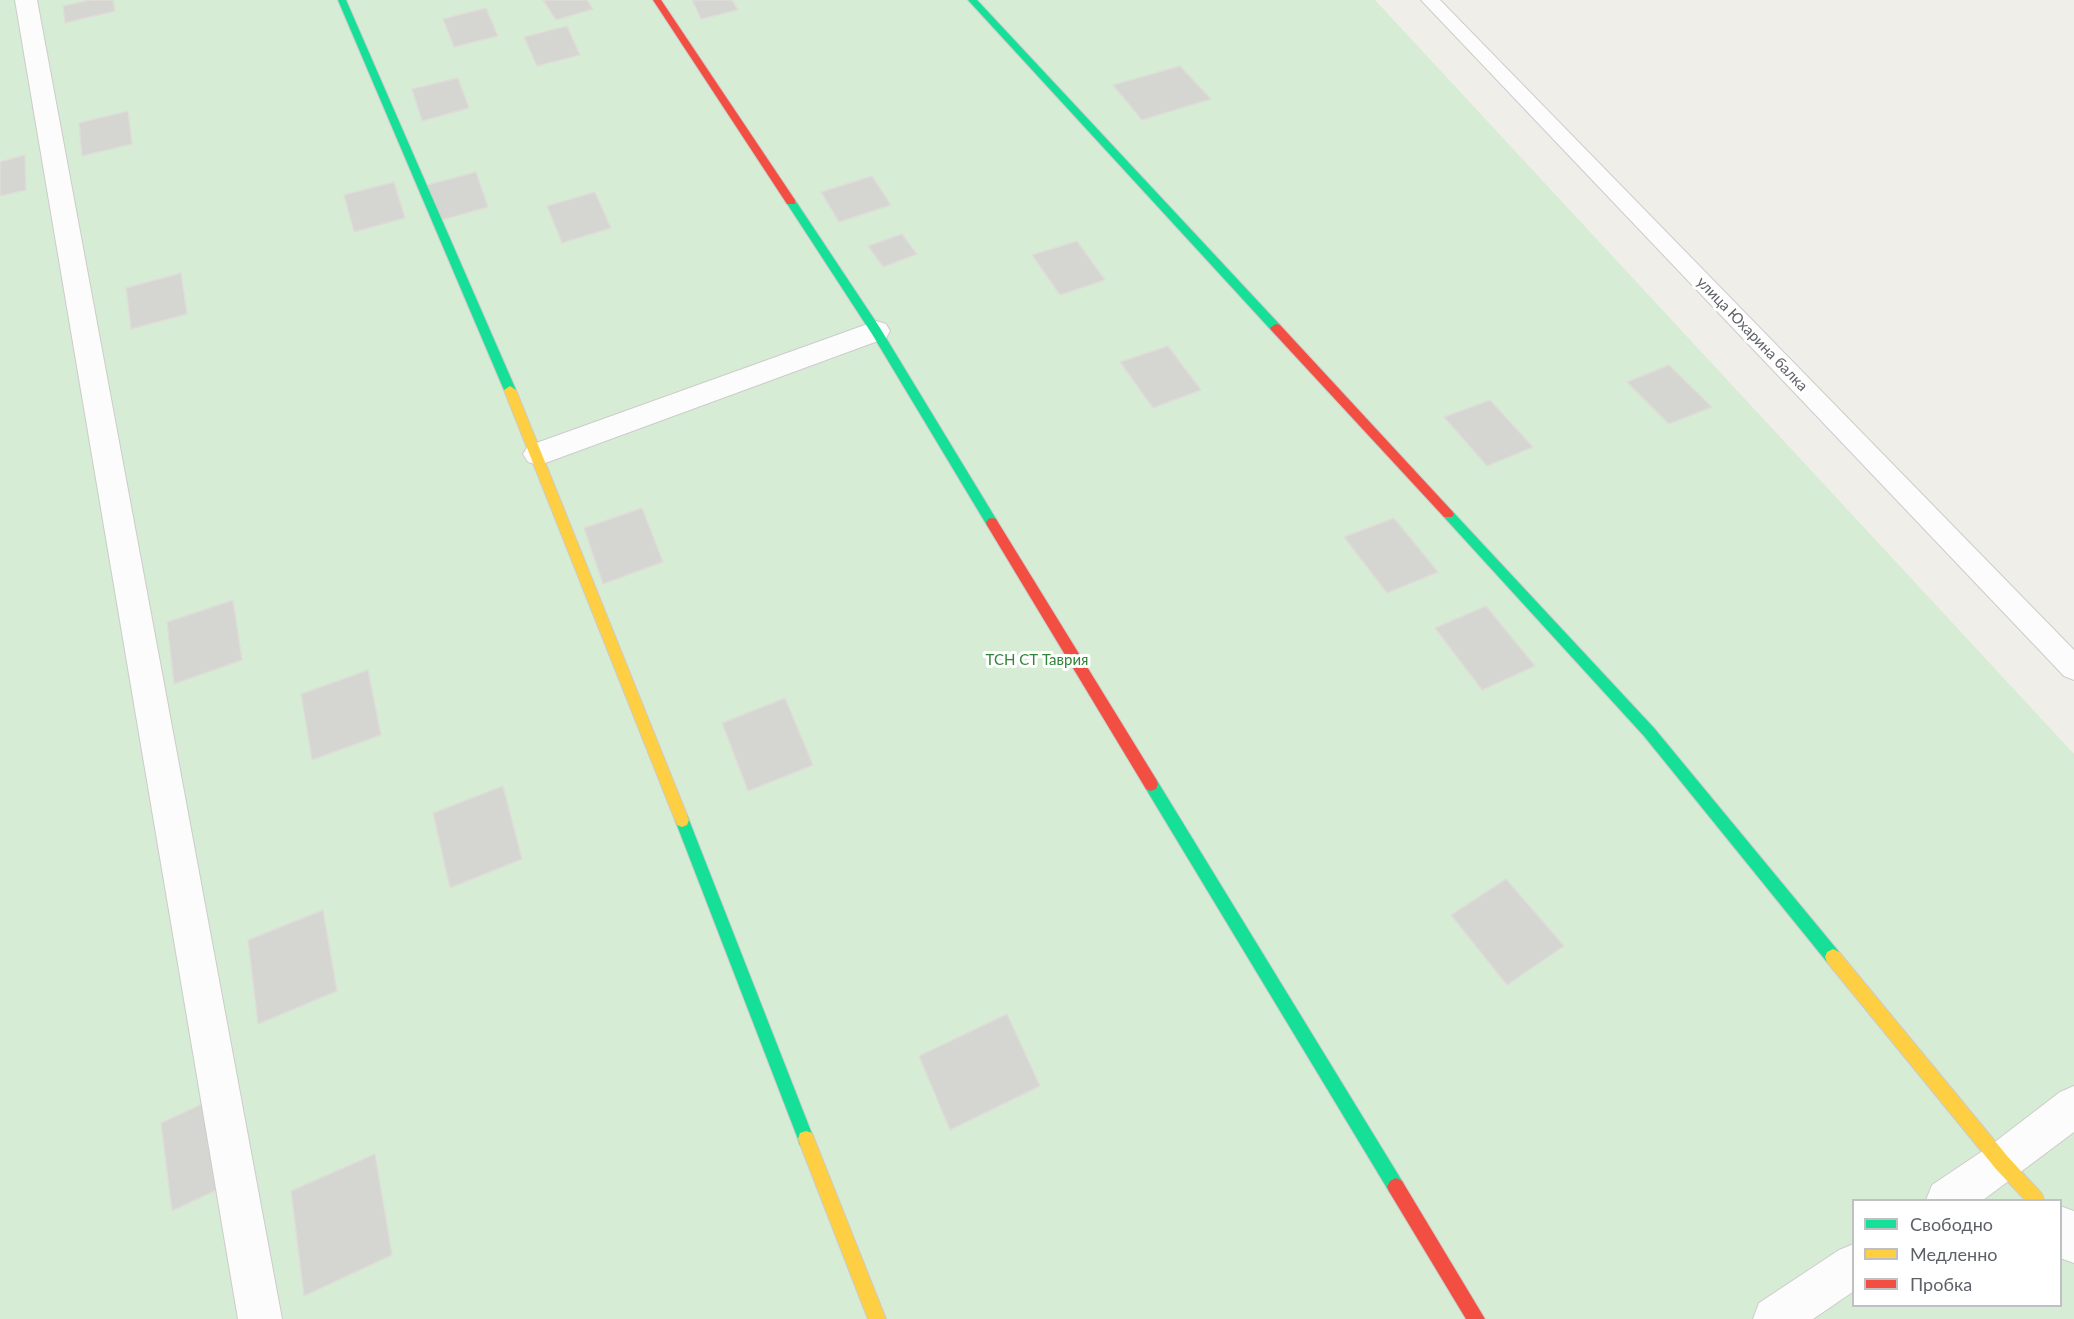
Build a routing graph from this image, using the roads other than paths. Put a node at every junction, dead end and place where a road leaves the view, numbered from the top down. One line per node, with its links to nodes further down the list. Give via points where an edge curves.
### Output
1 (26, 0): 16 (street)
2 (342, 0): 7 (street)
3 (657, 0): 6 (street)
4 (972, 0): 10 (street, via 1649,732)
5 (1430, 0): 8 (lane, улица Юхарина балка)
6 (876, 331): 7 (street); 18 (street)
7 (538, 454): 17 (street)
8 (2074, 668)
9 (2074, 1106): 10 (street)
10 (2002, 1163): 11 (street); 12 (street)
11 (1948, 1199)
12 (2035, 1199)
13 (2062, 1228): 14 (street)
14 (2074, 1242)
15 (1852, 1266): 19 (street)
16 (260, 1319)
17 (877, 1319)
18 (1476, 1319)
19 (1775, 1319)

